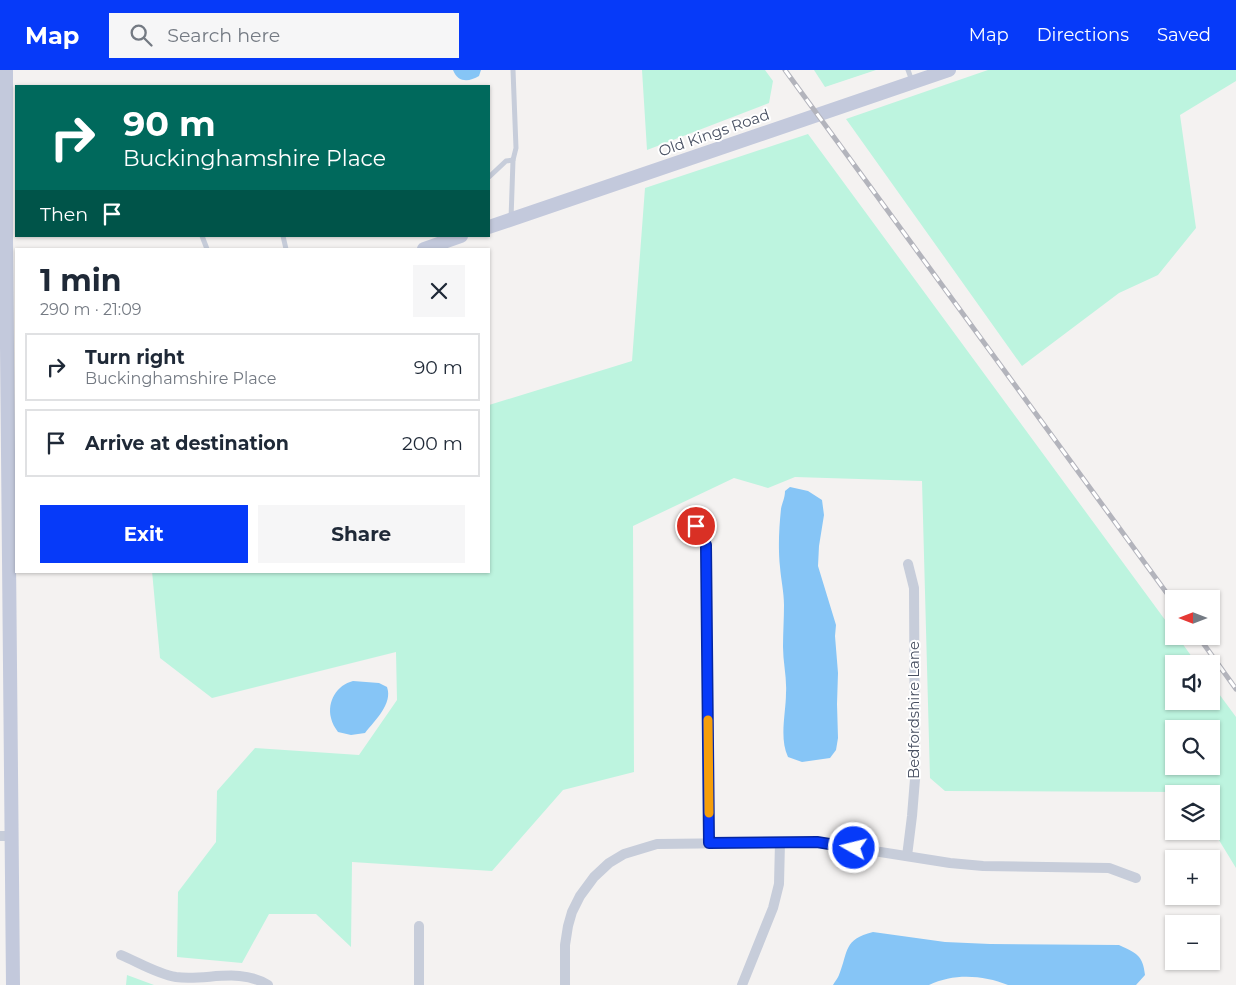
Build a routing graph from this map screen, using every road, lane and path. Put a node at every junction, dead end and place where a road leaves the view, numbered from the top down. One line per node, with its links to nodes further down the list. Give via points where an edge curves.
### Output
1 (6, 70): 10 (street)
2 (512, 70): 5 (lane, via 516,148)
3 (949, 70): 4 (street, Old Kings Road)
4 (910, 76): 7 (street, Old Kings Road)
5 (513, 160): 6 (lane, via 506,161); 7 (lane)
6 (490, 177)
7 (511, 219): 8 (street, Old Kings Road)
8 (490, 227)
9 (457, 237): 11 (street)
10 (3, 241): 12 (street)
11 (427, 248)
12 (8, 389): 14 (street)
13 (696, 526): 18 (street, via 706,545)
14 (4, 543): 16 (street)
15 (908, 564): 19 (street, Bedfordshire Lane, via 914,588 915,779)
16 (6, 836): 23 (street)
17 (780, 842): 18 (street); 19 (street, via 827,844); 27 (street, via 773,908)
18 (709, 843): 26 (street, via 657,844 640,848 624,854 594,876 580,896 568,926)
19 (907, 856): 20 (street, via 983,866 1109,868)
20 (1136, 878)
21 (419, 926): 25 (street)
22 (121, 955): 24 (street, via 175,976 235,974)
23 (13, 985)
24 (268, 985)
25 (419, 985)
26 (565, 985)
27 (742, 985)

